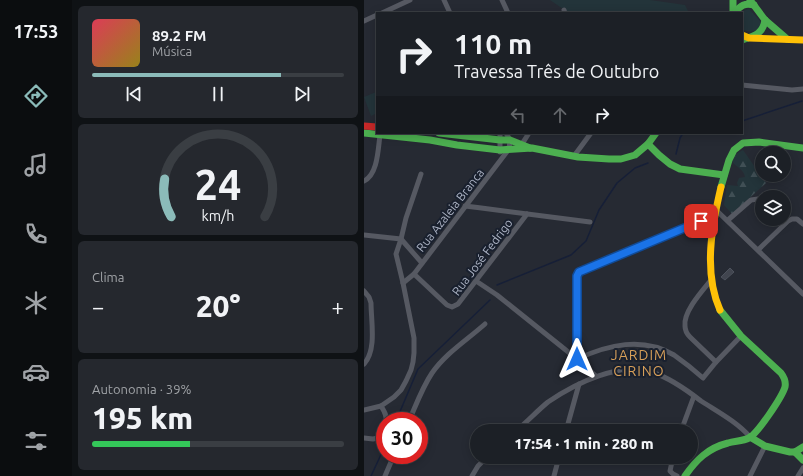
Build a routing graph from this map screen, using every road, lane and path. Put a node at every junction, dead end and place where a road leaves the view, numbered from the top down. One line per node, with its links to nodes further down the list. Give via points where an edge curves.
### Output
1 (410, 0): 6 (street)
2 (444, 0): 7 (street)
3 (502, 0): 8 (street)
4 (733, 0): 9 (main road)
5 (752, 3): 10 (main road, via 744,4); 12 (main road)
6 (384, 12)
7 (450, 12)
8 (508, 12)
9 (734, 12)
10 (735, 12)
11 (376, 15): 13 (street)
12 (765, 20): 14 (main road, via 763,30); 15 (main road)
13 (364, 21)
14 (744, 38): 15 (main road)
15 (787, 39): 16 (main road)
16 (803, 40)
17 (743, 85): 18 (street)
18 (803, 89)
19 (364, 126): 20 (main road)
20 (376, 127)
21 (364, 133): 27 (main road); 30 (street)
22 (459, 134): 28 (main road)
23 (507, 134): 29 (street)
24 (528, 134): 32 (street)
25 (590, 134): 36 (street)
26 (655, 134): 31 (main road)
27 (380, 135): 30 (street); 35 (main road)
28 (500, 136): 29 (main road); 35 (street)
29 (510, 140): 32 (main road); 34 (street)
30 (379, 144): 40 (street, via 373,170)
31 (648, 144): 36 (main road, via 635,155 621,159); 39 (main road, via 670,164 680,169)
32 (521, 146): 34 (main road); 36 (main road)
33 (803, 148): 39 (main road, via 758,142 743,143 734,150)
34 (509, 149): 35 (main road); 37 (street, Rua Azaleia Branca)
35 (500, 150): 37 (street)
36 (574, 156)
37 (501, 159): 42 (street, Rua Azaleia Branca)
38 (421, 174): 49 (street, via 406,218)
39 (724, 175): 43 (main road)
40 (364, 181)
41 (755, 199): 45 (street)
42 (465, 206): 44 (street); 51 (street, Rua Azaleia Branca)
43 (715, 212): 45 (street); 53 (main road); 60 (street, via 579,272)
44 (527, 214): 46 (street); 54 (street, Rua José Fedrigo)
45 (728, 220): 50 (street)
46 (590, 222)
47 (803, 224): 50 (street, via 797,219 788,221)
48 (364, 235): 49 (street)
49 (402, 239): 51 (street); 55 (street, via 396,254)
50 (758, 250): 57 (street)
51 (422, 263): 52 (street, Rua Azaleia Branca)
52 (414, 274): 54 (street, Rua José Fedrigo, via 452,307 458,304); 55 (street, Rua Azaleia Branca)
53 (711, 280): 59 (main road, via 720,308); 61 (street, via 691,307 685,327 690,337)
54 (476, 281): 60 (street)
55 (403, 283): 66 (street, via 414,338 413,362 401,390)
56 (364, 291): 62 (street, via 370,303 372,343 371,353)
57 (803, 294)
58 (485, 324): 69 (street, via 465,339 433,372)
59 (741, 336): 61 (street); 73 (main road, via 781,373 786,383 782,395)
60 (577, 359): 61 (street, via 606,348 645,345 674,355 703,378); 63 (street)
61 (716, 362)
62 (364, 364)
63 (596, 376): 64 (street); 65 (street, via 627,370 646,371 660,376)
64 (580, 384): 70 (street, via 548,403); 71 (street)
65 (694, 396): 72 (street); 73 (street, via 737,424)
66 (382, 406): 67 (street); 68 (street)
67 (364, 410)
68 (385, 412)
69 (413, 412)
70 (524, 424)
71 (568, 424)
72 (684, 424)
73 (750, 437): 76 (main road); 89 (main road, via 711,448 697,460)
74 (364, 438): 75 (street)
75 (376, 438)
76 (765, 446): 78 (main road); 90 (street)
77 (803, 447): 78 (main road)
78 (795, 452): 79 (main road)
79 (803, 460)
80 (390, 464): 85 (street)
81 (480, 464): 86 (street)
82 (557, 464): 87 (street)
83 (672, 464): 88 (street, via 670,471)
84 (803, 468): 91 (street)
85 (385, 476)
86 (472, 476)
87 (554, 476)
88 (677, 476)
89 (685, 476)
90 (750, 476)
91 (798, 476)

